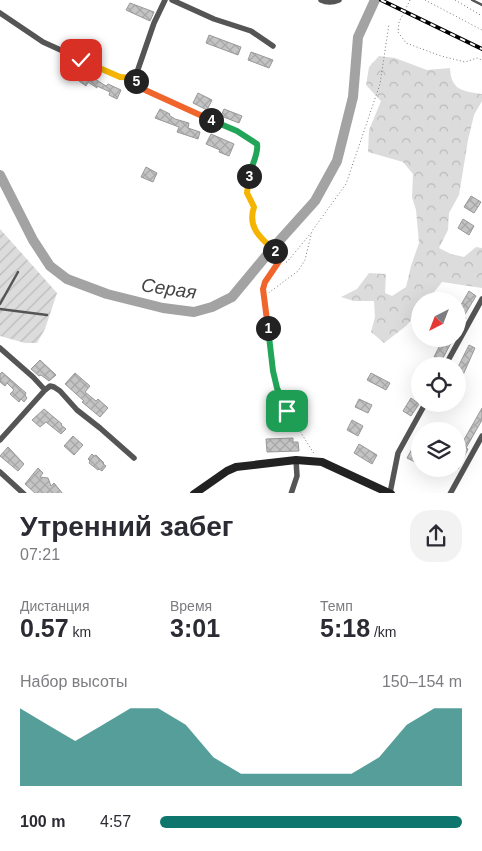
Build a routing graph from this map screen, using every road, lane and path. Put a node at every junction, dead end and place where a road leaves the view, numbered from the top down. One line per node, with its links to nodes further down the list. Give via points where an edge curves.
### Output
1 (165, 0): 16 (street)
2 (172, 0): 14 (street, via 251,31)
3 (321, 0): 4 (street, via 326,3)
4 (339, 0)
5 (410, 0): 15 (path, via 399,22 398,32 406,43 465,62 477,58)
6 (425, 0): 13 (path)
7 (455, 0): 11 (path)
8 (472, 0): 9 (lane)
9 (482, 5)
10 (0, 13): 16 (street, via 43,42 120,77)
11 (482, 16)
12 (389, 24): 18 (path, via 380,84 346,184)
13 (482, 30)
14 (273, 46)
15 (482, 60)
16 (135, 78): 17 (street, via 145,90 237,131 257,144 247,193)
17 (254, 207): 19 (path, via 251,217)
18 (312, 231): 21 (path, via 287,262); 23 (path, via 305,260 298,271)
19 (261, 237): 20 (street)
20 (281, 256): 21 (path)
21 (278, 263): 23 (path, via 265,282)
22 (18, 272): 25 (lane)
23 (263, 297): 36 (path, via 277,388 296,427)
24 (482, 299): 29 (street)
25 (0, 304)
26 (0, 309): 27 (lane)
27 (47, 315)
28 (0, 348): 30 (street)
29 (450, 357)
30 (45, 390): 33 (street); 34 (street, via 50,386 60,391 77,410)
31 (421, 412): 42 (street, via 398,453)
32 (482, 436): 43 (street)
33 (0, 440)
34 (134, 458)
35 (296, 460): 36 (street); 39 (street, via 236,467); 41 (street)
36 (322, 462): 38 (street)
37 (0, 472): 40 (street)
38 (377, 491): 42 (street)
39 (197, 492)
40 (23, 493)
41 (291, 493)
42 (390, 493)
43 (451, 493)

